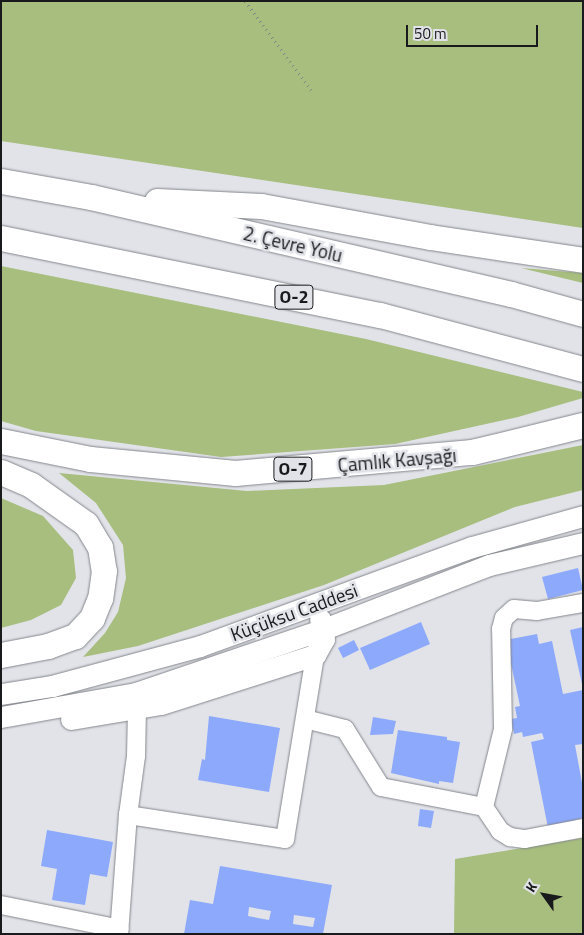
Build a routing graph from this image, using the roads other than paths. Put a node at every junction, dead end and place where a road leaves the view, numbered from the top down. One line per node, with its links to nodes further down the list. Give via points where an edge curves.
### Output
1 (1, 181): 2 (highway, 2. Çevre Yolu)
2 (91, 197): 4 (highway, via 261,206 430,237); 5 (highway, 2. Çevre Yolu, via 511,294)
3 (1, 238): 6 (highway, O-2, via 380,315)
4 (583, 260)
5 (583, 314)
6 (583, 369)
7 (583, 425): 8 (highway, Çamlık Kavşağı / O-7, via 472,452 235,473 90,459)
8 (1, 441)
9 (1, 472): 16 (highway, via 31,485 86,524 100,547 104,571 100,598 92,618 75,636 48,646)
10 (583, 516): 13 (main road, Küçüksu Caddesi, via 472,547)
11 (583, 543): 15 (main road, Küçüksu Caddesi, via 489,565)
12 (583, 603): 23 (lane, via 537,611 514,609 504,618 501,629 503,729)
13 (307, 608): 14 (main road, Küçüksu Caddesi); 15 (main road, via 320,620)
14 (249, 628): 18 (main road, Küçüksu Caddesi, via 200,646 52,686); 19 (main road, via 235,647 134,680 125,686)
15 (324, 629): 17 (main road, via 324,639); 19 (main road, Küçüksu Caddesi)
16 (1, 655)
17 (315, 655): 19 (main road, via 214,689); 21 (lane)
18 (1, 694)
19 (130, 702): 20 (main road, Küçüksu Caddesi); 22 (main road); 24 (lane, via 136,756)
20 (1, 717)
21 (305, 719): 23 (lane, via 345,729 381,787); 24 (lane, via 285,840)
22 (1, 729)
23 (484, 807): 25 (lane, via 500,831 510,837 525,839)
24 (128, 814): 27 (lane)
25 (583, 828)
26 (1, 905): 27 (lane)
27 (120, 931)

